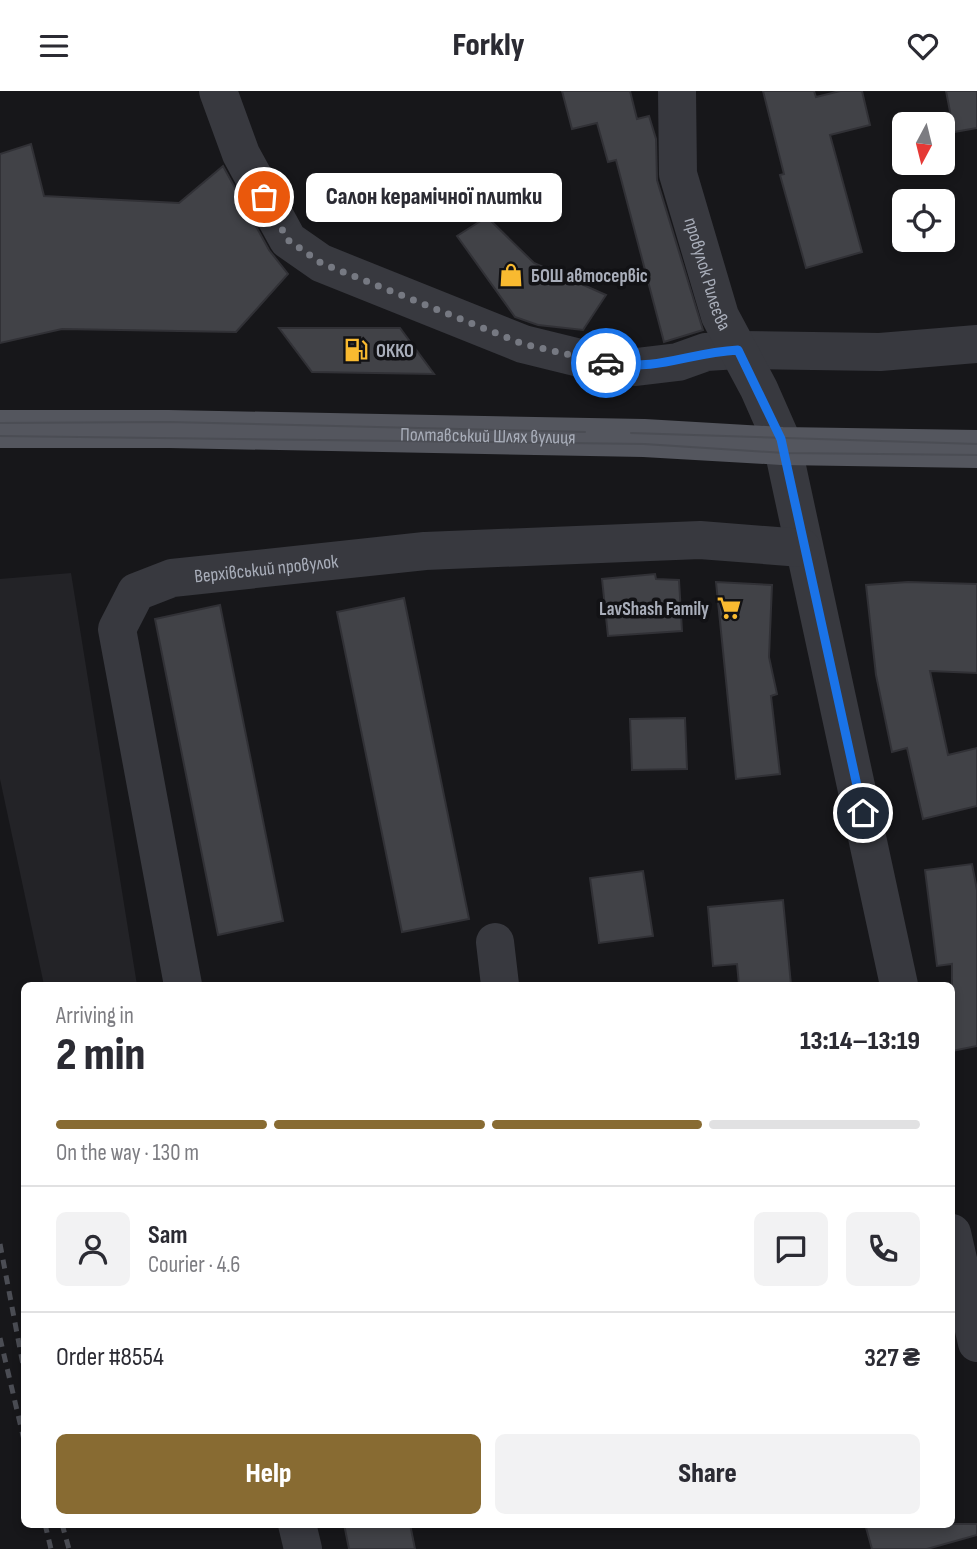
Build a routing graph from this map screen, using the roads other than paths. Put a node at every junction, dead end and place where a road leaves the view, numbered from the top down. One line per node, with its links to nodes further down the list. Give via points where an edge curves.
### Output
1 (218, 91): 4 (street, via 241,154 288,240 321,263 523,344 592,361 658,366 706,352)
2 (677, 91): 4 (street, провулок Рилєєва, via 678,174 720,316)
3 (977, 344): 4 (street, via 880,352)
4 (738, 350): 6 (street, провулок Рилєєва)
5 (0, 429): 6 (main road, Полтавський Шлях вулиця, via 644,438)
6 (782, 446): 7 (main road, Полтавський Шлях вулиця); 8 (street, провулок Рилєєва)
7 (977, 450)
8 (802, 548): 10 (street, Верхівський провулок, via 700,540 425,551 172,577 136,592 117,629); 12 (street, провулок Рилєєва)
9 (495, 942): 11 (street)
10 (182, 982)
11 (500, 982)
12 (899, 982)
13 (955, 1222): 14 (street)
14 (977, 1223)
15 (955, 1246): 16 (street)
16 (977, 1343)
17 (298, 1528): 18 (street)
18 (303, 1549)

